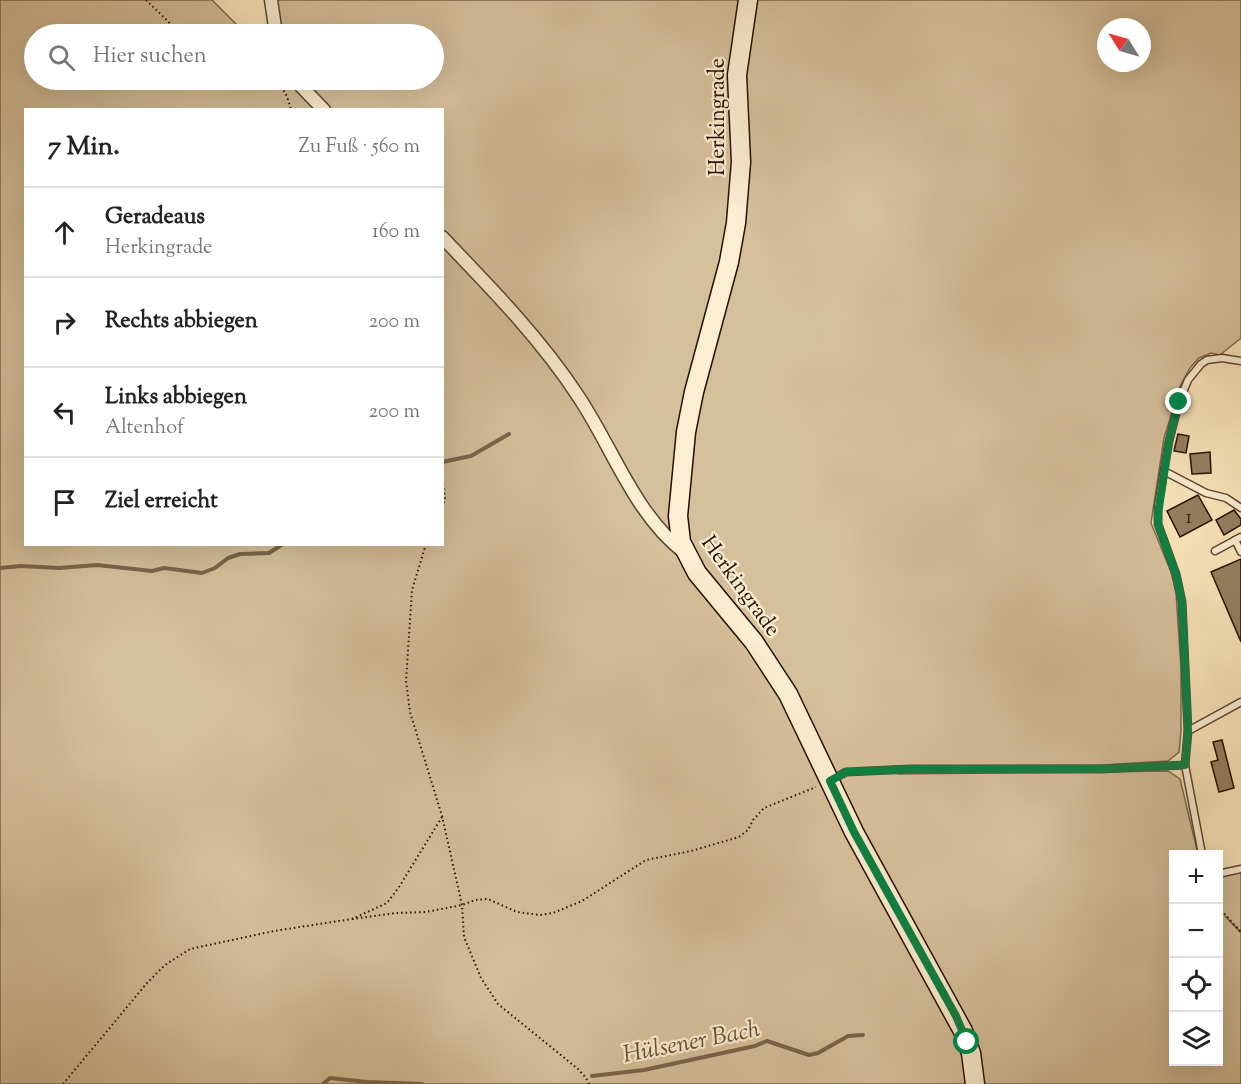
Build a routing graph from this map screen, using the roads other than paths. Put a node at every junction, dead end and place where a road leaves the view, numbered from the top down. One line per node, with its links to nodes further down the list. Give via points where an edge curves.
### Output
1 (271, 0): 3 (street)
2 (748, 0): 13 (main road, Herkingrade, via 737,75 741,162 736,223 685,441 678,516)
3 (275, 24)
4 (305, 90): 5 (street)
5 (322, 108)
6 (444, 239): 13 (street, via 555,363 634,493 671,543)
7 (1241, 361): 8 (lane, via 1207,360 1188,380 1179,402)
8 (1164, 471): 9 (lane); 15 (lane, via 1158,524 1182,602)
9 (1241, 508)
10 (1238, 538): 11 (lane); 12 (lane)
11 (1215, 551)
12 (1241, 552)
13 (686, 554): 17 (main road, Herkingrade, via 771,665)
14 (1241, 702): 15 (lane)
15 (1188, 731): 16 (lane)
16 (1185, 765): 17 (lane, via 912,769 846,772); 18 (lane)
17 (830, 781): 21 (main road, Herkingrade, via 963,1031)
18 (1201, 850)
19 (1241, 868): 20 (lane)
20 (1223, 873)
21 (975, 1084)

